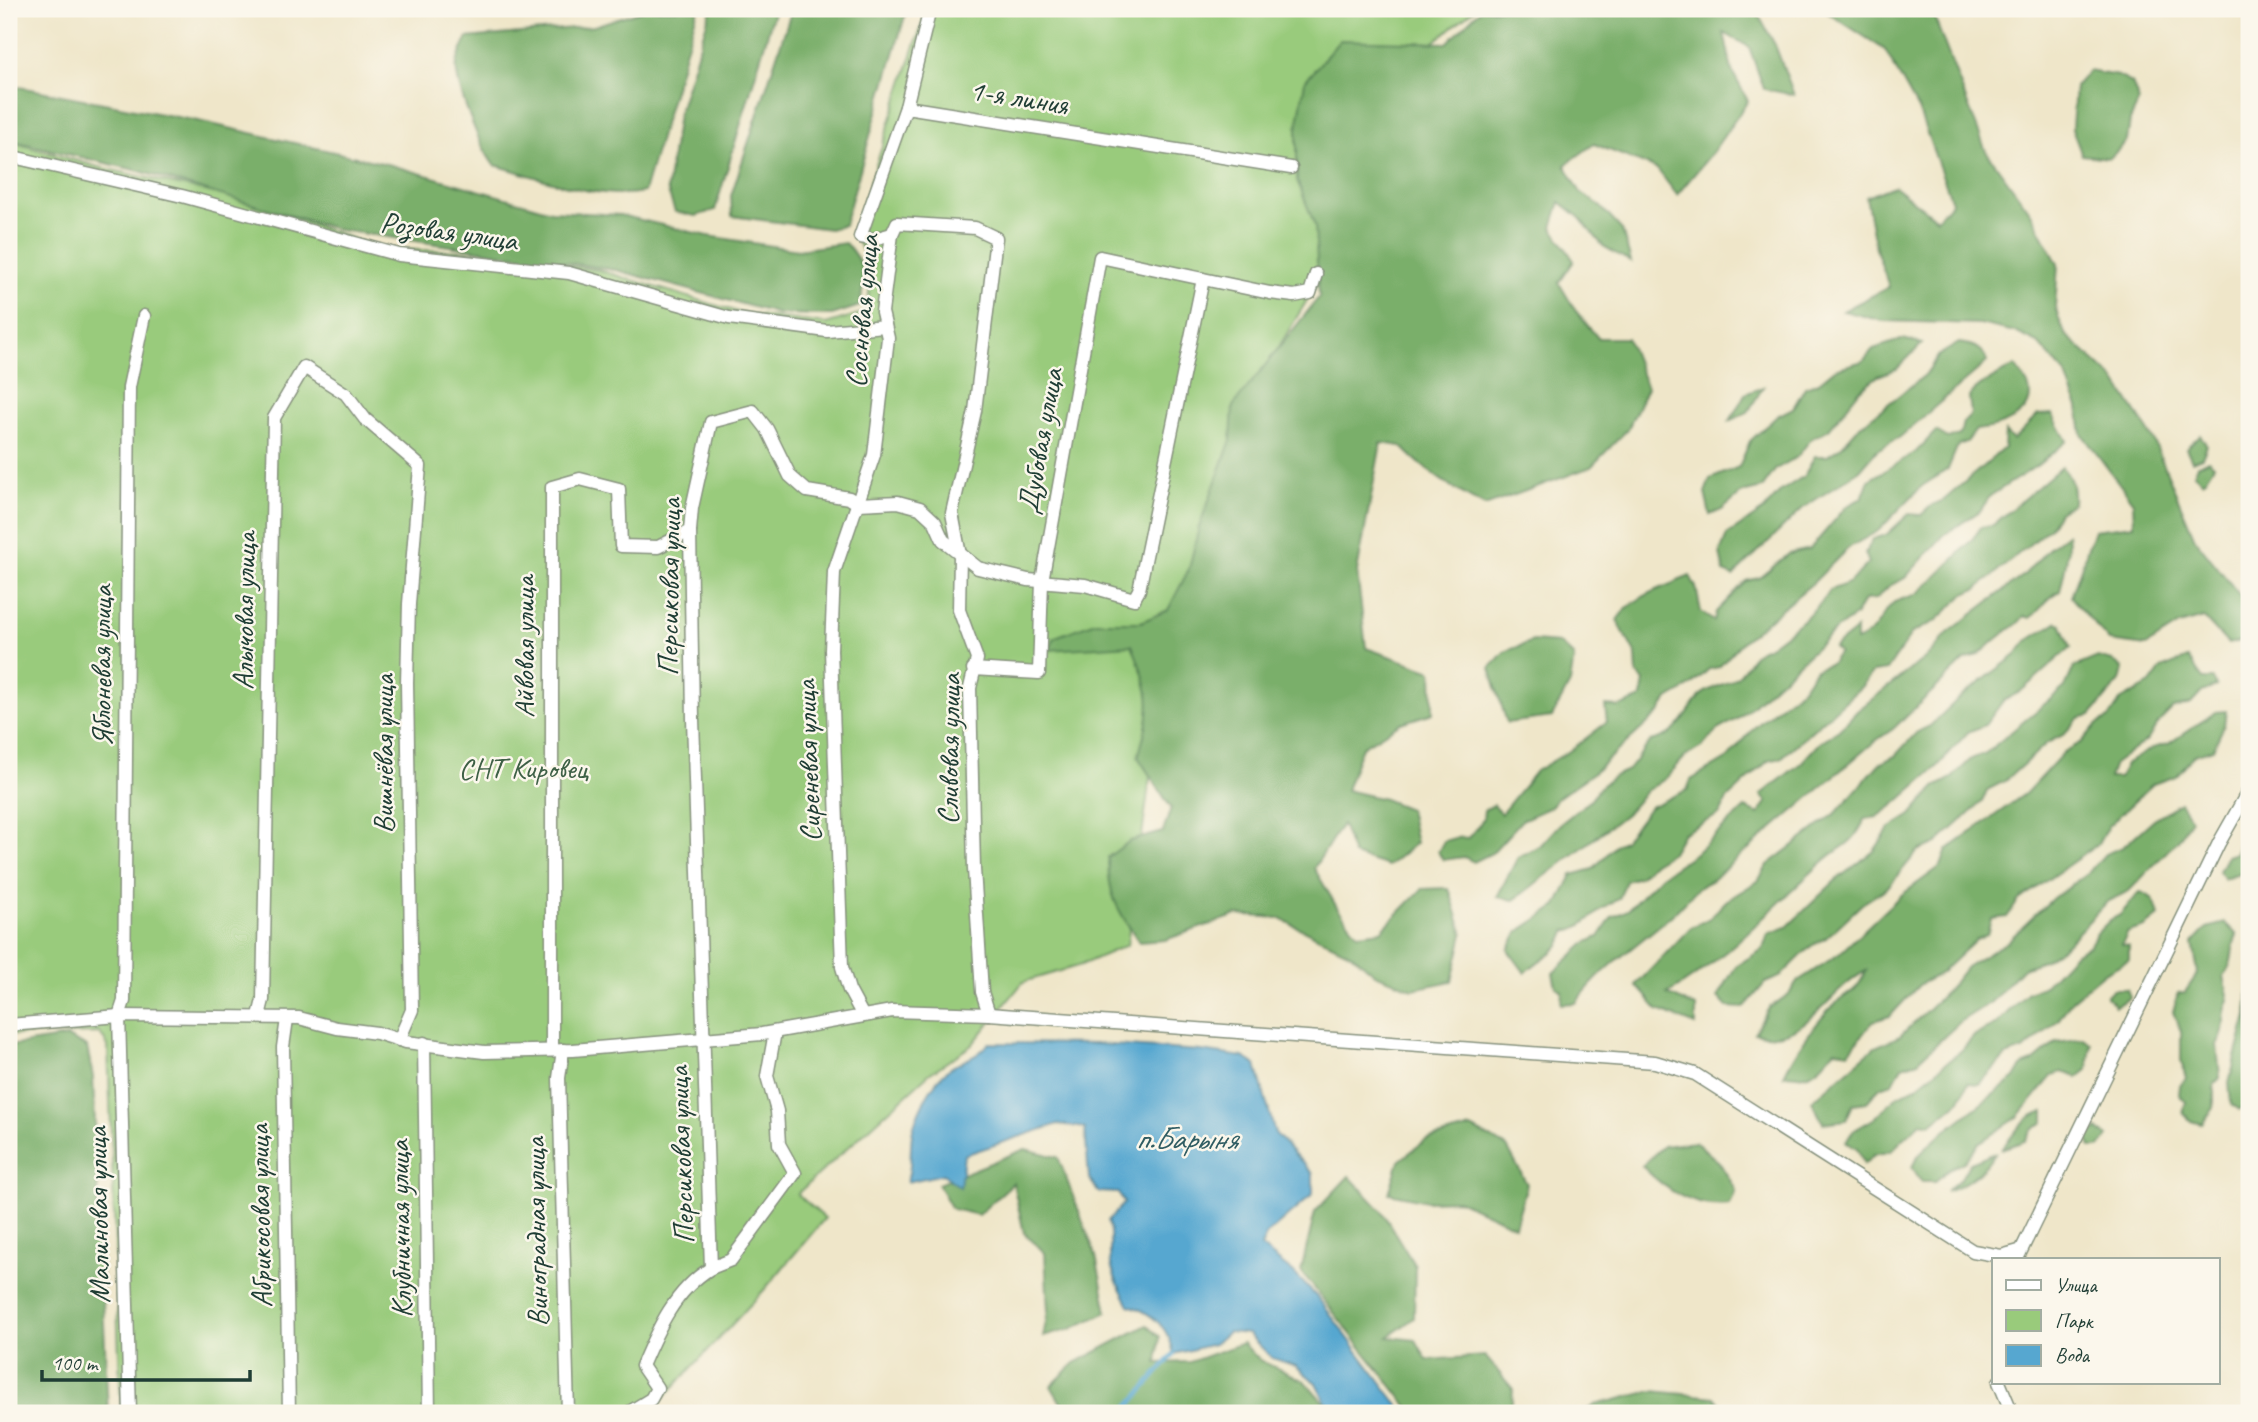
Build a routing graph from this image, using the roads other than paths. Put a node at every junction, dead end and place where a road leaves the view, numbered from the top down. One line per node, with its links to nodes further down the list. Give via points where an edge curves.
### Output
1 (930, 9): 2 (street)
2 (906, 107): 4 (street, 1-я линия); 5 (street, via 860,237 874,239)
3 (9, 156): 10 (street, Розовая улица, via 182,196 400,255 569,273 729,318 827,331)
4 (1292, 168)
5 (892, 233): 6 (street, Сосновая улица, via 897,223 975,228); 10 (street, Сосновая улица, via 882,312)
6 (996, 238): 14 (street, Сливовая улица, via 975,411 952,513)
7 (1316, 274): 8 (street, via 1310,293 1294,296)
8 (1203, 279): 15 (street, Персиковая улица, via 1139,590 1134,599 1085,585); 15 (street, Дубовая улица, via 1100,257)
9 (144, 316): 19 (street, Яблоневая улица, via 129,387 124,1001)
10 (885, 326): 12 (street, Сосновая улица, via 888,338 874,455)
11 (420, 466): 20 (street, Алычовая улица, via 365,419 346,394 304,367 274,418 263,1000); 26 (street, Вишнёвая улица, via 407,683 412,1010)
12 (859, 504): 13 (street, Персиковая улица, via 807,491 790,476 753,411 711,422); 14 (street, Персиковая улица, via 898,502 920,508); 21 (street, Сиреневая улица, via 834,572 831,650 842,967)
13 (690, 531): 25 (street, Персиковая улица); 28 (street, Айвовая улица, via 658,547 621,546 619,489 580,479 552,487)
14 (960, 555): 15 (street, Персиковая улица, via 978,568); 16 (street, Сливовая улица, via 959,610 977,659)
15 (1042, 581): 16 (street, Дубовая улица, via 1039,673)
16 (973, 668): 18 (street, Сливовая улица, via 974,869 982,992)
17 (2249, 790): 29 (street)
18 (989, 1014): 21 (street, via 892,1011); 29 (street, via 1655,1062 1695,1074 1973,1251)
19 (119, 1016): 20 (street); 23 (street); 32 (street, Малиновая улица)
20 (259, 1016): 22 (street)
21 (863, 1016): 24 (street)
22 (287, 1019): 26 (street); 33 (street, Абрикосовая улица, via 283,1047)
23 (9, 1025)
24 (775, 1032): 25 (street); 30 (street, Персиковая улица, via 767,1076 777,1111 779,1144 795,1173 732,1260)
25 (702, 1039): 28 (street); 30 (street, Персиковая улица)
26 (399, 1040): 27 (street)
27 (424, 1043): 28 (street, via 484,1052); 34 (street, Клубничная улица)
28 (557, 1049): 35 (street, Виноградная улица)
29 (2018, 1255)
30 (711, 1268): 36 (street, via 676,1298 642,1366 657,1388 651,1399)
31 (2000, 1384): 37 (street)
32 (130, 1413)
33 (289, 1413)
34 (429, 1413)
35 (568, 1413)
36 (628, 1413)
37 (2012, 1413)

